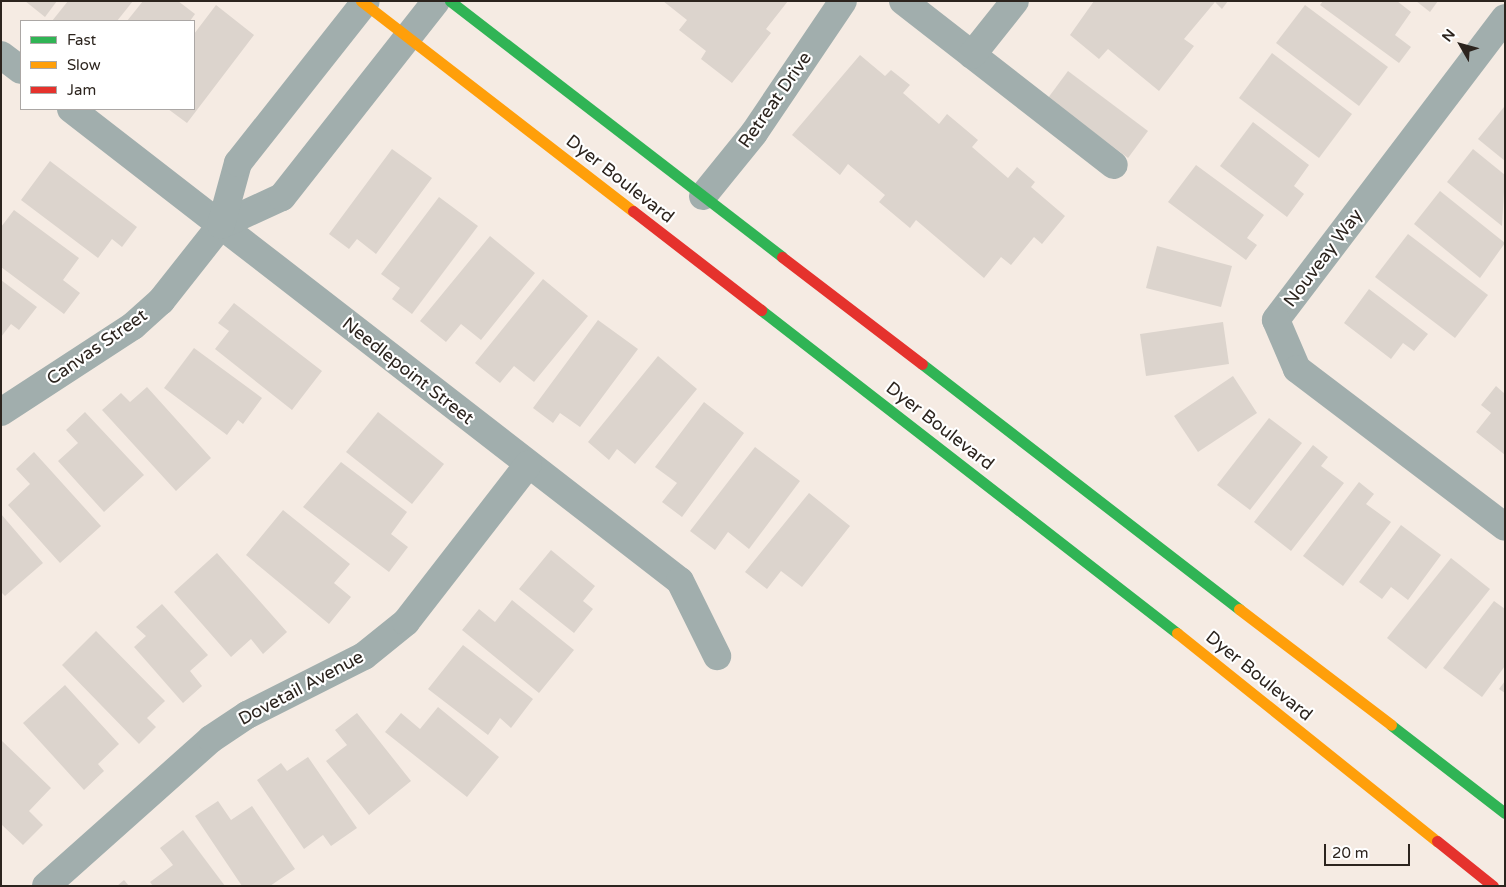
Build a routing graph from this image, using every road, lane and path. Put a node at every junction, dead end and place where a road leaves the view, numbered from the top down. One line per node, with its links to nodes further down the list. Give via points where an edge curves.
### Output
1 (436, 1): 8 (street, Canvas Street)
2 (450, 1): 14 (main road, Dyer Boulevard)
3 (843, 1): 14 (street, Retreat Drive, via 754,133)
4 (902, 1): 10 (street)
5 (1015, 1): 10 (street)
6 (364, 2): 8 (main road, Dyer Boulevard); 15 (street, Canvas Street, via 238,163)
7 (1505, 18): 18 (street, Nouveay Way, via 1276,320 1297,369)
8 (407, 37): 15 (street, Canvas Street, via 282,197); 22 (main road, Dyer Boulevard, via 1119,586)
9 (1, 55): 11 (street)
10 (972, 55): 13 (street)
11 (20, 69)
12 (72, 110): 15 (street, Needlepoint Street)
13 (1114, 165)
14 (703, 196): 20 (main road, Dyer Boulevard)
15 (221, 225): 16 (street, Canvas Street, via 161,301 133,326); 17 (street, Needlepoint Street)
16 (1, 412)
17 (528, 465): 19 (street, Needlepoint Street, via 680,581); 21 (street, Dovetail Avenue, via 406,622 364,656 247,715 211,739)
18 (1505, 527)
19 (717, 656)
20 (1505, 814)
21 (46, 886)
22 (1493, 886)

